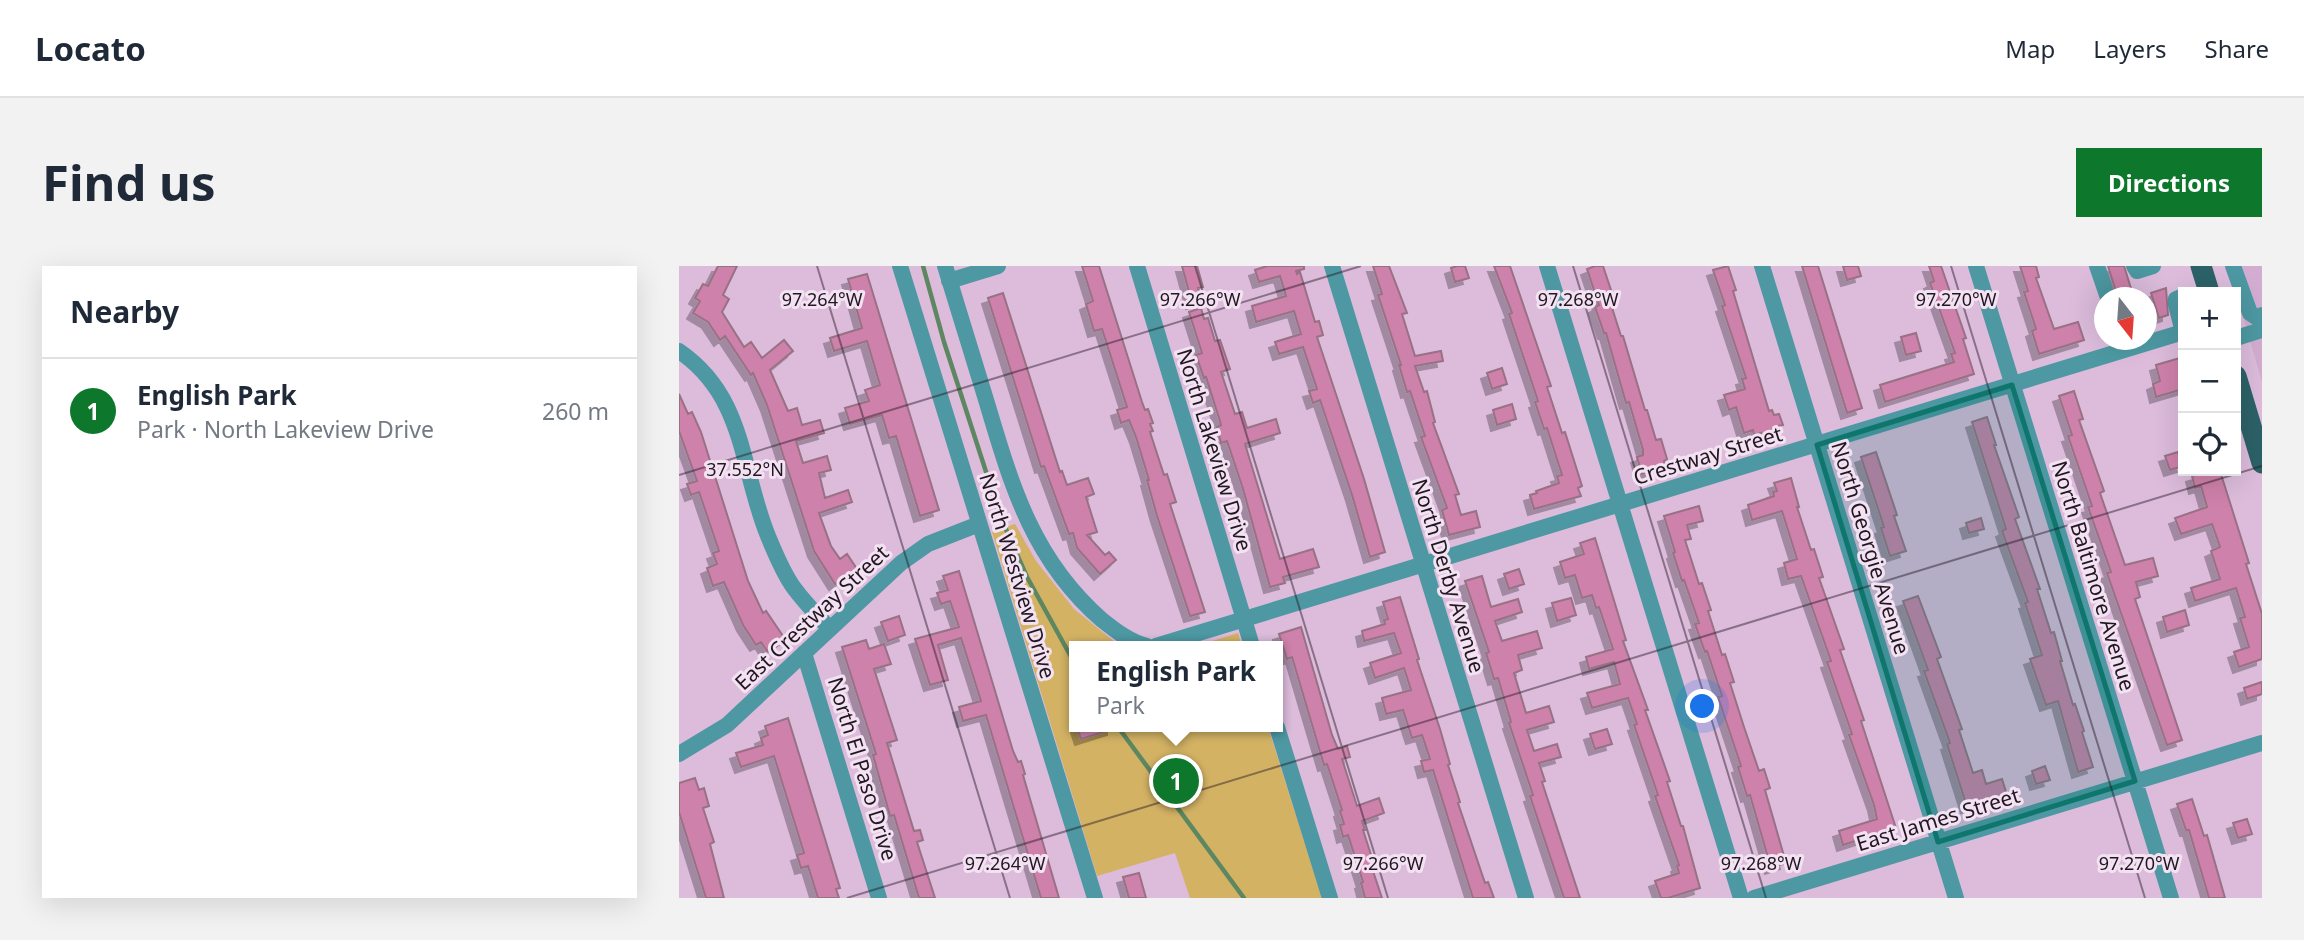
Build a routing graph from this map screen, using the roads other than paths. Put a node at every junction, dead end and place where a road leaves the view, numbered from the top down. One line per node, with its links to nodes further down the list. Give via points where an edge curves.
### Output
1 (900, 266): 31 (street, North Westview Drive)
2 (998, 266): 13 (street)
3 (1137, 266): 33 (street, North Lakeview Drive)
4 (1332, 266): 32 (street, North Derby Avenue)
5 (1547, 266): 30 (street)
6 (1762, 266): 28 (street, North Georgie Avenue)
7 (1976, 266): 25 (street, North Baltimore Avenue)
8 (2097, 266): 14 (street)
9 (2134, 266): 10 (street, via 2137,271)
10 (2153, 266)
11 (2201, 266): 15 (main road)
12 (2233, 266): 16 (street)
13 (947, 274): 35 (street, North Westview Drive, via 1004,462 1027,520 1043,551 1083,604)
14 (2104, 287)
15 (2204, 287)
16 (2239, 287)
17 (2241, 296): 18 (street, via 2250,313)
18 (2262, 316)
19 (2262, 330): 21 (street)
20 (2178, 333): 22 (street, Crestway Street)
21 (2241, 336)
22 (2157, 338)
23 (2116, 350): 25 (street, Crestway Street)
24 (679, 351): 34 (street, via 699,366 724,398 777,557 795,589)
25 (2012, 385): 28 (street, Crestway Street); 42 (street, North Baltimore Avenue)
26 (2241, 390): 27 (main road)
27 (2258, 436): 29 (main road)
28 (1817, 445): 30 (street, Crestway Street); 43 (street, North Georgie Avenue)
29 (2262, 463)
30 (1620, 505): 32 (street, Crestway Street); 48 (street)
31 (979, 524): 34 (street, East Crestway Street, via 913,554); 45 (street, North Westview Drive)
32 (1423, 565): 33 (street, Crestway Street); 47 (street, North Derby Avenue)
33 (1244, 620): 36 (street, Crestway Street); 37 (street, North Lakeview Drive)
34 (830, 629): 38 (street, East Crestway Street)
35 (1135, 641)
36 (1173, 641)
37 (1250, 641)
38 (804, 653): 41 (street, East Crestway Street, via 727,725); 44 (street, North El Paso Drive)
39 (1279, 732): 46 (street)
40 (2262, 743): 42 (street, East James Street)
41 (679, 754)
42 (2135, 781): 43 (street, East James Street); 51 (street, North Baltimore Avenue)
43 (1938, 842): 49 (street, East James Street); 50 (street, North Georgie Avenue)
44 (879, 898)
45 (1095, 898)
46 (1330, 898)
47 (1526, 898)
48 (1741, 898)
49 (1754, 898)
50 (1956, 898)
51 (2171, 898)

